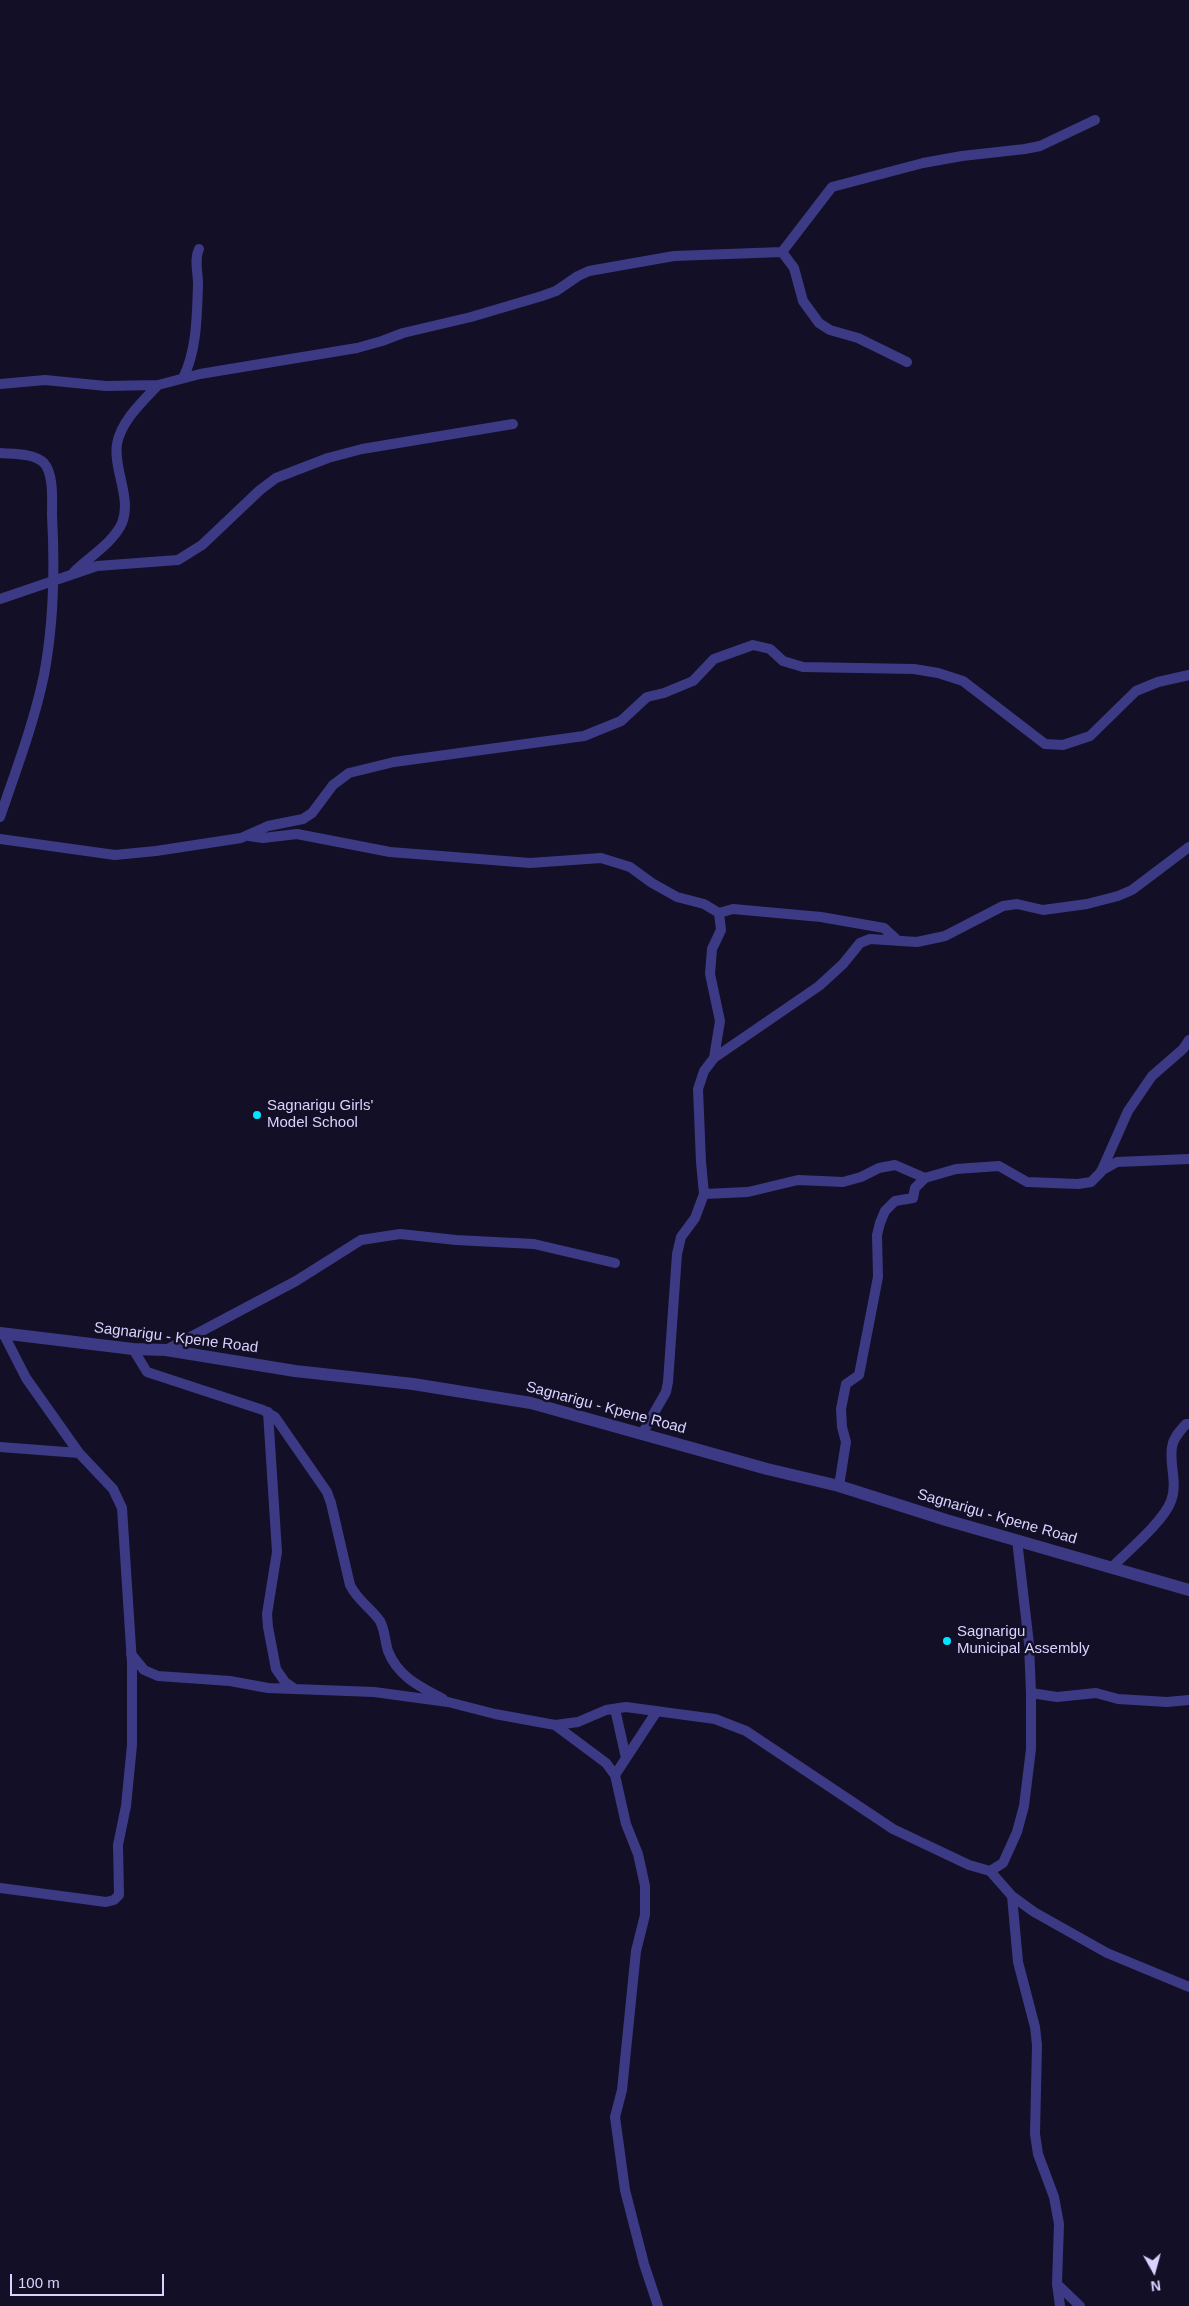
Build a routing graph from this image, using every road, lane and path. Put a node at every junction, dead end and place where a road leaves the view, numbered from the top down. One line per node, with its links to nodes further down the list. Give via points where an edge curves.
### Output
1 (1095, 120): 3 (street, via 1040,146 922,163 832,187)
2 (199, 249): 5 (street, via 196,259 195,330 190,361)
3 (782, 252): 4 (street, via 794,268 803,301 819,322 830,330 858,338); 5 (street, via 674,256 596,270 542,296 372,344)
4 (906, 362)
5 (182, 378): 7 (street)
6 (0, 384): 7 (street, via 46,380 106,386)
7 (158, 385): 10 (street, via 138,406 117,443 123,489 121,525 111,539)
8 (513, 424): 10 (street, via 362,449 328,458 276,478 202,545 178,560 97,566)
9 (0, 453): 11 (street, via 38,459 48,469)
10 (72, 574): 11 (street)
11 (54, 581): 12 (street); 14 (street, via 43,677 27,738)
12 (0, 599)
13 (1189, 675): 15 (street, via 1136,691 1090,736 1064,745 1045,744 963,681 914,669 803,666 783,661 770,649 753,645 714,659 694,680 647,697 621,721 584,736 394,762 349,773 333,785 312,813 303,819 268,826)
14 (0, 817)
15 (248, 836): 16 (street, via 156,851 115,854); 18 (street, via 262,838 297,834 390,852 530,863 601,858 630,867 677,897 704,904)
16 (0, 839)
17 (1189, 847): 19 (street, via 1132,890 1118,896 1042,910 1017,904 1003,906 945,936 917,942)
18 (719, 913): 19 (street, via 733,909 821,917 884,928); 21 (street, via 721,930 712,949 710,974 720,1021)
19 (896, 939): 21 (street, via 870,939 860,943 819,986)
20 (1189, 1040): 23 (street, via 1152,1076 1128,1111)
21 (714, 1058): 25 (street, via 704,1071 698,1089)
22 (1189, 1159): 23 (street, via 1117,1162)
23 (1101, 1172): 24 (street, via 1091,1182 1078,1184 1027,1182 998,1166 956,1169)
24 (925, 1178): 25 (street, via 895,1165 844,1182 798,1180 748,1192); 35 (street, via 915,1188 913,1198 895,1201 886,1212 877,1234 878,1277 859,1375 846,1384 840,1409 846,1442)
25 (704, 1194): 32 (street, via 695,1218 680,1237 666,1392)
26 (615, 1263): 29 (street, via 534,1244 400,1234 361,1240 296,1281)
27 (2, 1333): 28 (street, Sagnarigu - Kpene Road); 34 (street, via 26,1378)
28 (133, 1349): 29 (street, Sagnarigu - Kpene Road); 30 (street, via 146,1372)
29 (166, 1350): 32 (street, Sagnarigu - Kpene Road, via 531,1403)
30 (268, 1412): 40 (street, via 277,1552 267,1614 268,1627 276,1669); 43 (street, via 275,1417 327,1492 350,1585 355,1596 379,1620 396,1666 406,1678)
31 (1189, 1424): 37 (street, via 1175,1438 1172,1448 1175,1484 1171,1502 1156,1523)
32 (642, 1434): 35 (street, Sagnarigu - Kpene Road)
33 (0, 1447): 34 (street)
34 (79, 1453): 39 (street, via 113,1489 122,1508)
35 (839, 1486): 36 (street, Sagnarigu - Kpene Road)
36 (1017, 1540): 37 (street, Sagnarigu - Kpene Road); 41 (street)
37 (1112, 1568): 38 (street, Sagnarigu - Kpene Road)
38 (1189, 1590)
39 (131, 1654): 40 (street, via 144,1670 158,1676); 50 (street, via 132,1745 126,1806 118,1845 119,1895 106,1902)
40 (295, 1689): 43 (street, via 374,1692)
41 (1031, 1693): 42 (street, via 1057,1697 1096,1693 1118,1699 1167,1702); 49 (street, via 1031,1750 1024,1806 1003,1863)
42 (1189, 1700)
43 (448, 1702): 46 (street)
44 (615, 1709): 45 (street, via 626,1707); 46 (street); 47 (street)
45 (657, 1711): 47 (street); 49 (street, via 716,1718 746,1731 893,1829 969,1866)
46 (555, 1726): 48 (street, via 606,1763)
47 (626, 1758): 48 (street)
48 (615, 1775): 54 (street, via 644,1886 644,1915 636,1950 615,2133 624,2190)
49 (990, 1871): 51 (street)
50 (0, 1888)
51 (1012, 1896): 52 (street, via 1107,1953); 53 (street, via 1018,1962 1035,2027 1035,2134 1038,2154 1054,2197 1058,2224)
52 (1189, 1986)
53 (1058, 2284): 55 (street); 56 (street)
54 (658, 2306)
55 (1060, 2306)
56 (1080, 2306)

